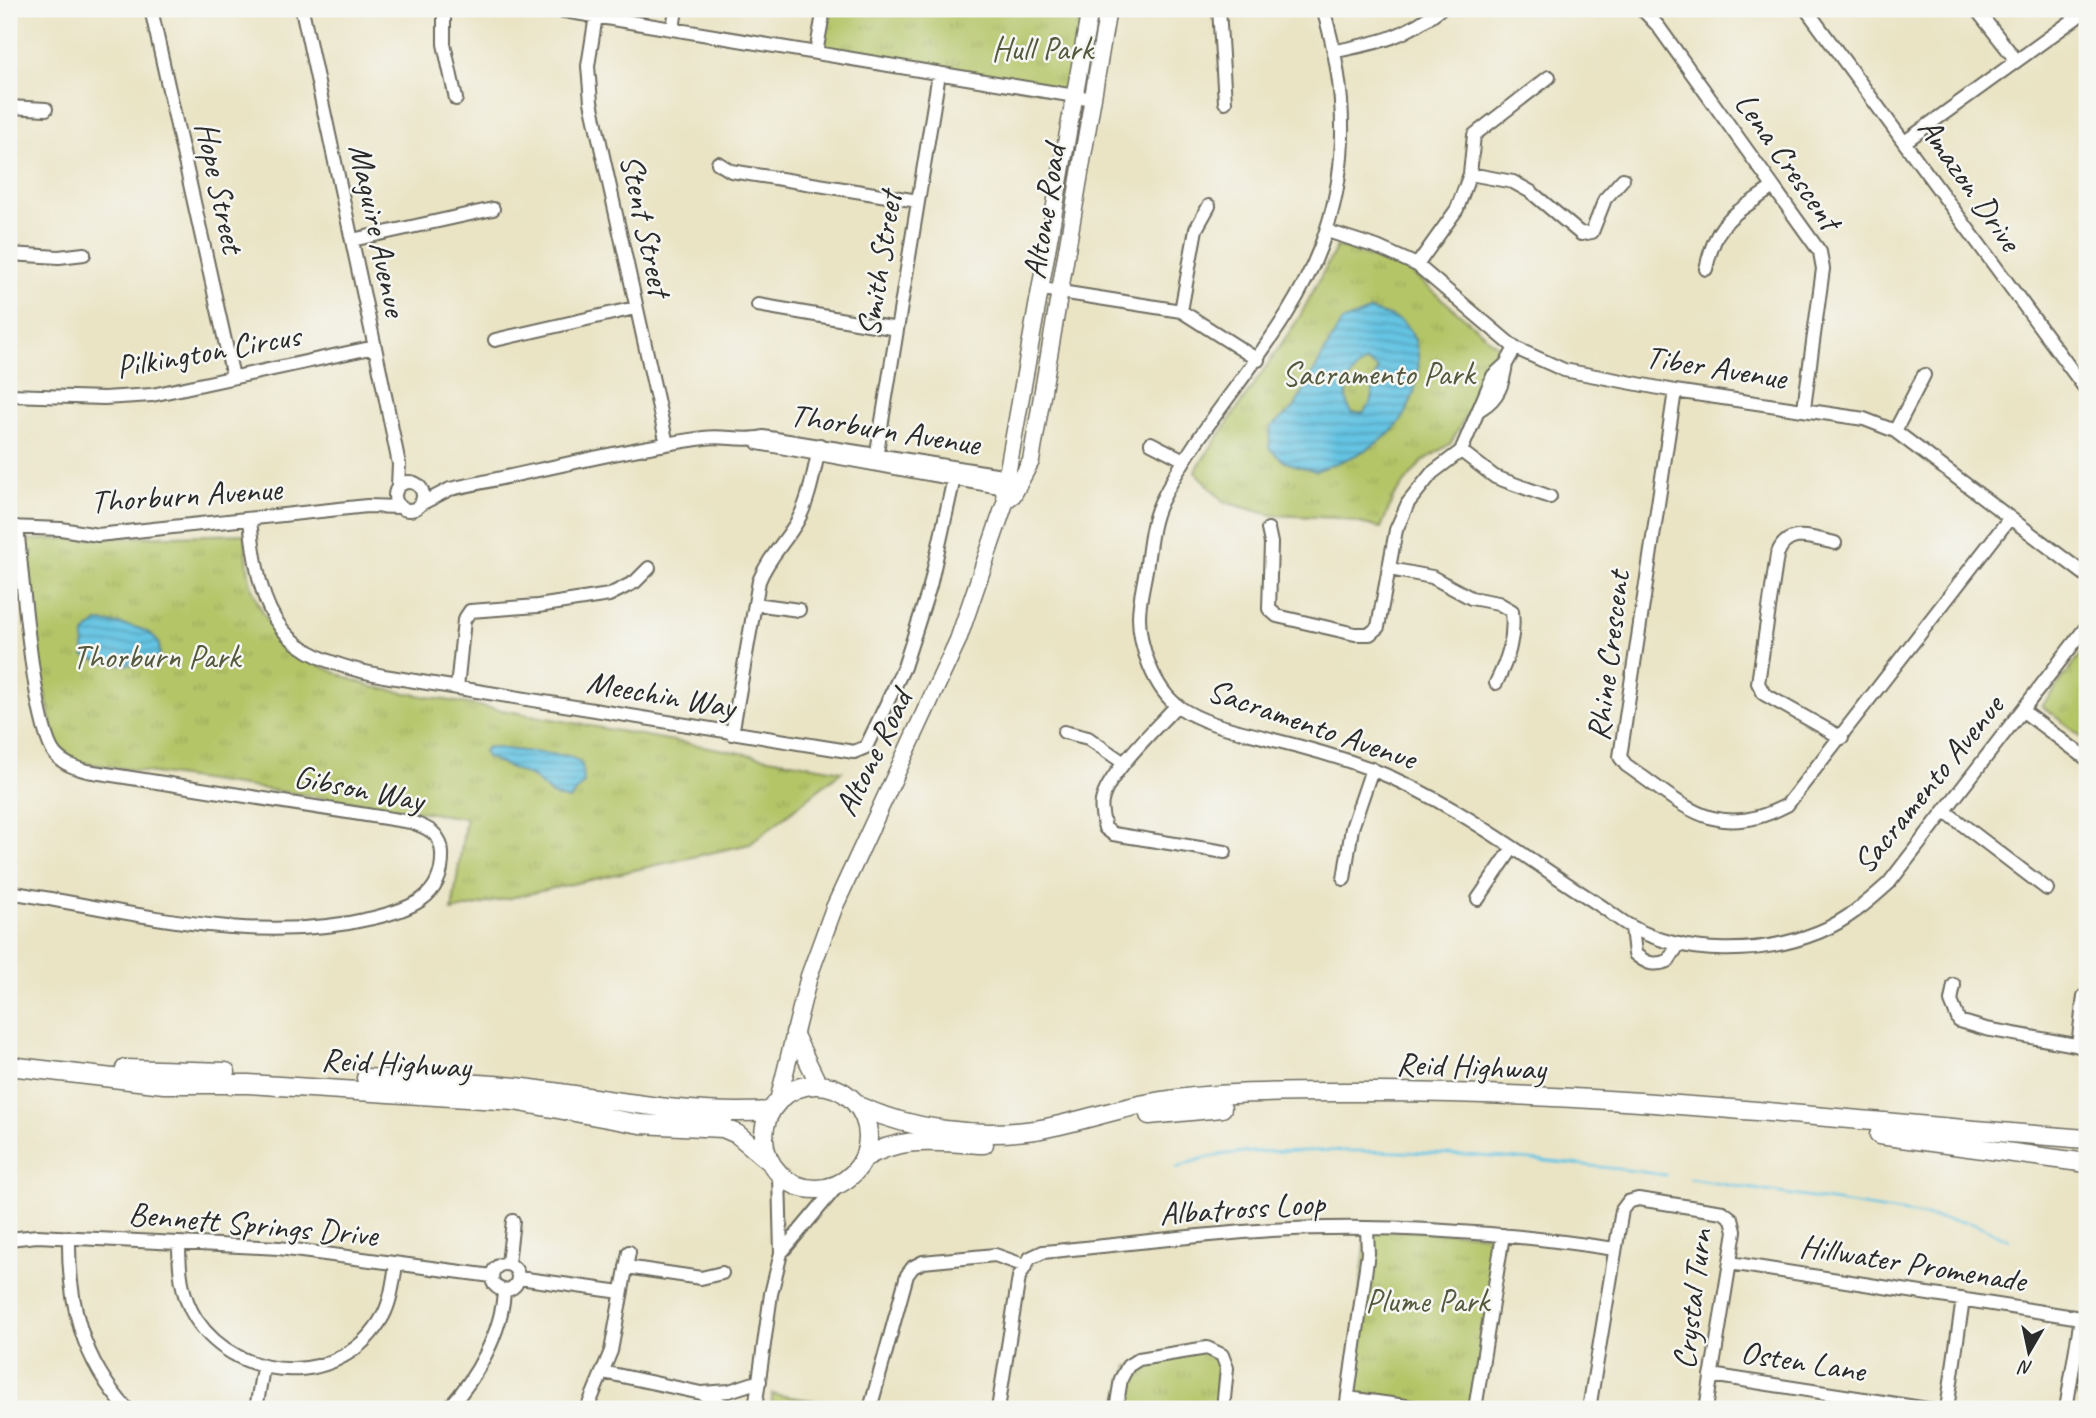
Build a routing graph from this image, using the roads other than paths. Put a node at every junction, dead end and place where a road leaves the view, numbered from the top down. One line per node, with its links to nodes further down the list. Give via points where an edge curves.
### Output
1 (151, 9): 54 (street, Hope Street)
2 (302, 9): 38 (street, Maguire Avenue)
3 (444, 9): 24 (street, via 444,44)
4 (552, 9): 16 (street)
5 (676, 9): 17 (street)
6 (824, 9): 19 (street)
7 (1090, 9): 23 (main road, Altone Road)
8 (1108, 9): 25 (main road, Altone Road)
9 (1219, 9): 26 (street)
10 (1323, 9): 18 (street, Sacramento Avenue)
11 (1440, 9): 18 (street, via 1413,30 1380,43)
12 (1642, 9): 33 (street, Lena Crescent)
13 (1806, 9): 29 (street, Amazon Drive)
14 (1976, 9): 20 (street)
15 (2087, 10): 20 (street)
16 (596, 16): 17 (street); 46 (street, Stent Street, via 588,66 591,102)
17 (673, 29): 19 (street)
18 (1336, 51): 37 (street, Sacramento Avenue, via 1343,111 1340,169)
19 (816, 53): 21 (street)
20 (2016, 60): 29 (street)
21 (939, 74): 23 (street); 34 (street, Smith Street)
22 (1549, 77): 31 (street, via 1474,135)
23 (1075, 96): 25 (street); 43 (main road, Altone Road)
24 (456, 99)
25 (1093, 99): 44 (main road, Altone Road)
26 (1225, 102)
27 (9, 107): 28 (street)
28 (46, 109)
29 (1906, 141): 56 (street, Amazon Drive)
30 (718, 163): 34 (street, via 730,171)
31 (1470, 174): 32 (street, via 1513,182 1581,234 1592,232 1605,199); 41 (street, via 1457,209)
32 (1623, 179)
33 (1773, 187): 42 (street, via 1722,224 1712,239); 58 (street, Lena Crescent, via 1820,252 1823,268)
34 (918, 201): 48 (street, Smith Street)
35 (1209, 206): 47 (street, via 1196,229)
36 (493, 209): 38 (street)
37 (1327, 230): 41 (street, Tiber Avenue); 52 (street, Sacramento Avenue, via 1298,301)
38 (352, 240): 50 (street, Maguire Avenue)
39 (9, 254): 40 (street)
40 (84, 254)
41 (1417, 265): 51 (street, Tiber Avenue)
42 (1706, 269)
43 (1042, 289): 44 (street); 68 (main road, Altone Road)
44 (1061, 292): 47 (street); 68 (main road, Altone Road, via 1031,461 1013,495)
45 (758, 305): 48 (street)
46 (635, 308): 49 (street); 61 (street, Stent Street)
47 (1181, 311): 52 (street)
48 (897, 329): 64 (street, Smith Street)
49 (495, 340)
50 (375, 347): 54 (street, Pilkington Circus); 67 (street, Maguire Avenue)
51 (1515, 348): 55 (street, Tiber Avenue, via 1564,370); 63 (street, via 1506,363 1503,383 1492,402 1482,408)
52 (1258, 360): 65 (street, Sacramento Avenue)
53 (1924, 375): 59 (street)
54 (233, 377): 57 (street, Pilkington Circus, via 116,398)
55 (1675, 391): 58 (street, Tiber Avenue); 91 (street, Rhine Crescent, via 1620,757 1696,813 1733,822 1761,819 1787,805)
56 (2087, 391)
57 (9, 395)
58 (1804, 408): 59 (street, Tiber Avenue)
59 (1895, 430): 74 (street, Tiber Avenue)
60 (1152, 443): 65 (street)
61 (667, 444): 62 (street, Thorburn Avenue, via 723,436); 69 (street, Thorburn Avenue)
62 (818, 450): 64 (street, Thorburn Avenue); 82 (street, via 797,521 767,560)
63 (1461, 451): 70 (street, via 1495,477); 80 (street, via 1432,473 1408,503 1396,530)
64 (875, 460): 66 (street, Thorburn Avenue)
65 (1184, 460): 87 (street, Sacramento Avenue, via 1159,506 1139,617 1147,661)
66 (955, 473): 68 (street, Thorburn Avenue); 90 (street, Meechin Way, via 930,586 904,667 866,747 837,752)
67 (406, 486): 69 (street, Thorburn Avenue); 71 (street, via 423,496); 72 (street, Thorburn Avenue); 73 (street, via 395,501)
68 (1006, 488): 106 (main road, Altone Road, via 958,640 851,867)
69 (450, 489): 71 (street, Thorburn Avenue)
70 (1550, 497)
71 (421, 504): 73 (street, Thorburn Avenue, via 411,510)
72 (367, 506): 73 (street, Thorburn Avenue); 75 (street, Thorburn Avenue)
73 (400, 507)
74 (2008, 519): 81 (street, Tiber Avenue); 91 (street, Rhine Crescent)
75 (250, 520): 76 (street, Thorburn Avenue, via 98,535); 86 (street, Meechin Way, via 261,589 279,626 293,640 314,656 337,665)
76 (13, 527): 100 (street, Gibson Way, via 40,705 48,742 63,761 87,771 411,822 435,832 442,855 437,881 422,902 407,910 311,930 244,930)
77 (1268, 529): 80 (street, via 1267,598 1269,610 1277,616 1370,634 1378,627)
78 (1835, 544): 91 (street, via 1806,536 1781,542 1758,683 1764,694)
79 (649, 568): 86 (street, via 629,586 609,595 470,611 464,620)
80 (1390, 569): 85 (street, via 1432,577 1471,598 1512,611 1508,660)
81 (2087, 576)
82 (755, 604): 83 (street); 90 (street)
83 (799, 610)
84 (2087, 626): 88 (street, Sacramento Avenue)
85 (1496, 683)
86 (457, 688): 90 (street, Meechin Way)
87 (1177, 705): 93 (street); 94 (street, Sacramento Avenue, via 1215,724)
88 (2023, 711): 92 (street); 95 (street, Sacramento Avenue)
89 (1063, 732): 93 (street, via 1088,738)
90 (732, 734)
91 (1842, 738)
92 (2087, 759)
93 (1124, 763): 97 (street, via 1102,801 1105,828 1113,834)
94 (1372, 769): 96 (street, Sacramento Avenue, via 1413,786); 98 (street, via 1352,828)
95 (1946, 812): 99 (street); 103 (street, Sacramento Avenue, via 1889,883 1859,909 1822,931 1781,944 1726,949)
96 (1512, 849): 101 (street); 102 (street, Sacramento Avenue)
97 (1225, 852)
98 (1344, 879)
99 (2047, 889)
100 (9, 892)
101 (1478, 898)
102 (1632, 927): 103 (street, Sacramento Avenue); 103 (street, via 1635,954 1644,961 1656,965 1668,961)
103 (1679, 944)
104 (1954, 985): 107 (street, via 1951,1001 1959,1021)
105 (2084, 996): 107 (street)
106 (794, 1033): 110 (main road); 111 (main road, Altone Road)
107 (2082, 1046)
108 (9, 1054): 111 (highway, Reid Highway, via 110,1068 470,1084 682,1110 737,1113)
109 (9, 1066): 116 (highway, Reid Highway, via 164,1084 248,1084 514,1101 640,1124 723,1128 737,1134)
110 (819, 1085): 111 (highway, via 793,1090); 112 (highway, via 845,1094)
111 (774, 1106): 116 (highway, via 763,1133)
112 (858, 1106): 113 (highway, Reid Highway, via 908,1125 997,1132 1035,1129 1184,1099 1360,1092 1479,1094); 114 (highway, via 868,1132)
113 (2087, 1139)
114 (864, 1158): 115 (highway, Reid Highway, via 909,1141 1025,1142 1153,1114 1363,1104 1478,1105 1667,1116 1918,1139); 117 (highway)
115 (2087, 1163)
116 (774, 1167): 117 (highway, via 794,1185 812,1189); 126 (street)
117 (839, 1184): 126 (street)
118 (513, 1221): 127 (street)
119 (1367, 1229): 120 (street, Albatross Loop); 130 (street, Albatross Loop, via 1272,1230 1043,1252); 144 (street, via 1368,1253)
120 (1503, 1235): 124 (street, Albatross Loop); 156 (street)
121 (69, 1237): 122 (street, Bennett Springs Drive); 123 (street, Bennett Springs Drive); 145 (street, via 69,1274 78,1326 101,1376)
122 (9, 1239)
123 (179, 1242): 129 (street, Bennett Springs Drive, via 279,1248); 139 (street, via 181,1279 196,1320 224,1349)
124 (1615, 1249): 128 (street, Crystal Turn, via 1622,1210 1639,1199 1723,1212 1732,1219 1735,1231); 157 (street, Crystal Turn)
125 (629, 1252): 131 (street)
126 (781, 1253): 142 (street)
127 (508, 1263): 133 (street, via 499,1265); 134 (street)
128 (1730, 1263): 137 (street, Hillwater Promenade); 141 (street, Crystal Turn)
129 (396, 1265): 133 (street, Bennett Springs Drive); 139 (street, via 383,1315 362,1343 333,1362 315,1367)
130 (1023, 1265): 151 (street, via 995,1255 913,1267); 152 (street)
131 (626, 1267): 132 (street, via 701,1278); 136 (street)
132 (722, 1273)
133 (492, 1276): 135 (street)
134 (519, 1278): 135 (street, via 514,1287); 136 (street)
135 (503, 1291): 147 (street, via 499,1318 482,1359)
136 (621, 1292): 140 (street)
137 (1963, 1299): 138 (street, Hillwater Promenade); 160 (street)
138 (2084, 1318): 161 (street)
139 (263, 1368): 146 (street)
140 (603, 1372): 143 (street); 148 (street)
141 (1711, 1375): 158 (street, Crystal Turn); 159 (street, Osten Lane)
142 (760, 1381): 143 (street); 150 (street)
143 (701, 1394): 149 (street)
144 (1347, 1403): 155 (street)
145 (127, 1409)
146 (256, 1409)
147 (448, 1409)
148 (587, 1409)
149 (731, 1409)
150 (755, 1409)
151 (870, 1409)
152 (998, 1409)
153 (1116, 1409): 154 (street, via 1128,1366 1139,1359 1207,1348 1222,1355 1227,1368)
154 (1223, 1409)
155 (1427, 1409)
156 (1475, 1409)
157 (1588, 1409)
158 (1706, 1409)
159 (1927, 1409)
160 (1947, 1409)
161 (2066, 1409)

